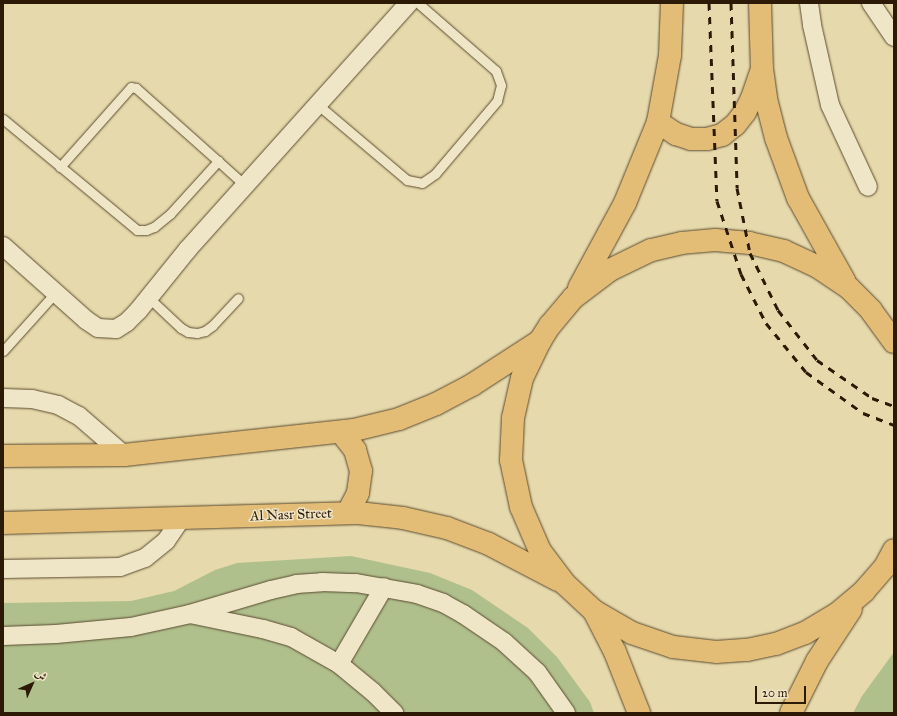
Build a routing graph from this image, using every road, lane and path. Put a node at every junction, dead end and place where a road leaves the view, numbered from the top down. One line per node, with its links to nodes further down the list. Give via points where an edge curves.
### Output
1 (409, 3): 9 (street)
2 (418, 3): 9 (lane, via 496,71 501,85 497,101 435,174 422,183 407,180)
3 (672, 3): 11 (main road, via 670,54)
4 (760, 3): 8 (main road)
5 (809, 3): 15 (street, via 830,105)
6 (871, 3): 7 (street)
7 (894, 37)
8 (762, 69): 11 (main road, via 745,112 735,125 722,135 707,139 691,138 676,134); 17 (main road, via 766,99 776,138 796,191 816,232)
9 (318, 104): 14 (street)
10 (3, 119): 13 (lane)
11 (658, 122): 21 (main road, via 625,203)
12 (218, 161): 13 (lane, via 170,214 154,227 141,231 136,230); 13 (lane, via 136,88 131,87); 14 (lane)
13 (60, 166)
14 (245, 185): 19 (street, via 188,249)
15 (868, 188)
16 (3, 246): 18 (street)
17 (849, 288): 21 (main road, via 816,266 784,251 750,242 715,240 682,243 651,250 610,270); 22 (main road)
18 (55, 293): 19 (street, via 86,320 98,328 105,329 116,329 127,322); 24 (lane)
19 (149, 298): 20 (lane, via 181,328 197,333 212,326)
20 (238, 298)
21 (573, 298): 23 (main road)
22 (893, 337)
23 (540, 341): 26 (main road, via 472,385 436,404 398,419); 34 (main road, via 522,378 513,418 512,460 521,507 540,551)
24 (3, 350)
25 (3, 398): 27 (street, via 32,399 58,405 79,416)
26 (341, 432): 27 (main road); 29 (main road, via 355,450 361,471 358,493)
27 (124, 455): 28 (main road)
28 (3, 456)
29 (348, 513): 30 (main road, Al Nasr Street); 34 (main road, Al Nasr Street, via 403,518 447,528 489,544)
30 (181, 519): 31 (main road, Al Nasr Street); 33 (street, via 166,541 150,554 120,568)
31 (3, 523)
32 (891, 559): 36 (main road)
33 (3, 569)
34 (565, 584): 37 (main road)
35 (384, 587): 38 (street, via 356,583 296,584); 40 (street); 42 (street, via 443,603 481,624 537,672)
36 (864, 591): 37 (main road, via 837,614 805,633 776,644 747,650 716,652 673,647 632,633); 44 (main road, via 817,661)
37 (594, 611): 43 (main road, via 615,652)
38 (190, 614): 39 (street, via 131,627); 40 (street, via 291,637)
39 (3, 636)
40 (339, 664): 41 (street)
41 (394, 713)
42 (566, 713)
43 (639, 713)
44 (791, 713)

